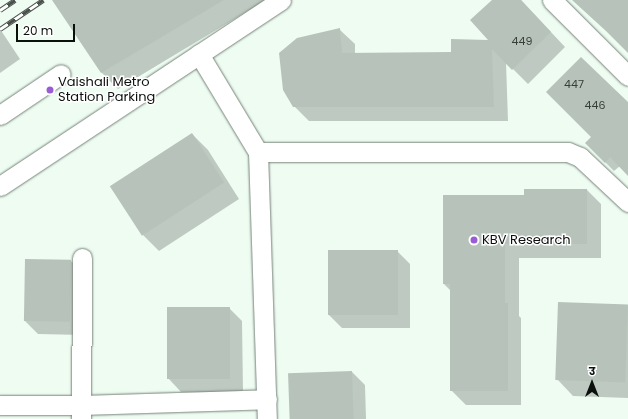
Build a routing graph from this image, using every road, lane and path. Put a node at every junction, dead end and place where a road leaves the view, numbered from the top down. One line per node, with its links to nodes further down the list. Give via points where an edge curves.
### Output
1 (281, 0): 3 (street)
2 (552, 0): 5 (street)
3 (200, 54): 7 (street); 8 (street)
4 (61, 74): 6 (street)
5 (628, 76)
6 (0, 115)
7 (258, 152): 9 (street, via 568,152 580,157); 11 (street)
8 (0, 186)
9 (628, 202)
10 (82, 258): 13 (street)
11 (266, 399): 13 (street); 14 (street)
12 (0, 405): 13 (street)
13 (81, 412)
14 (267, 419)

